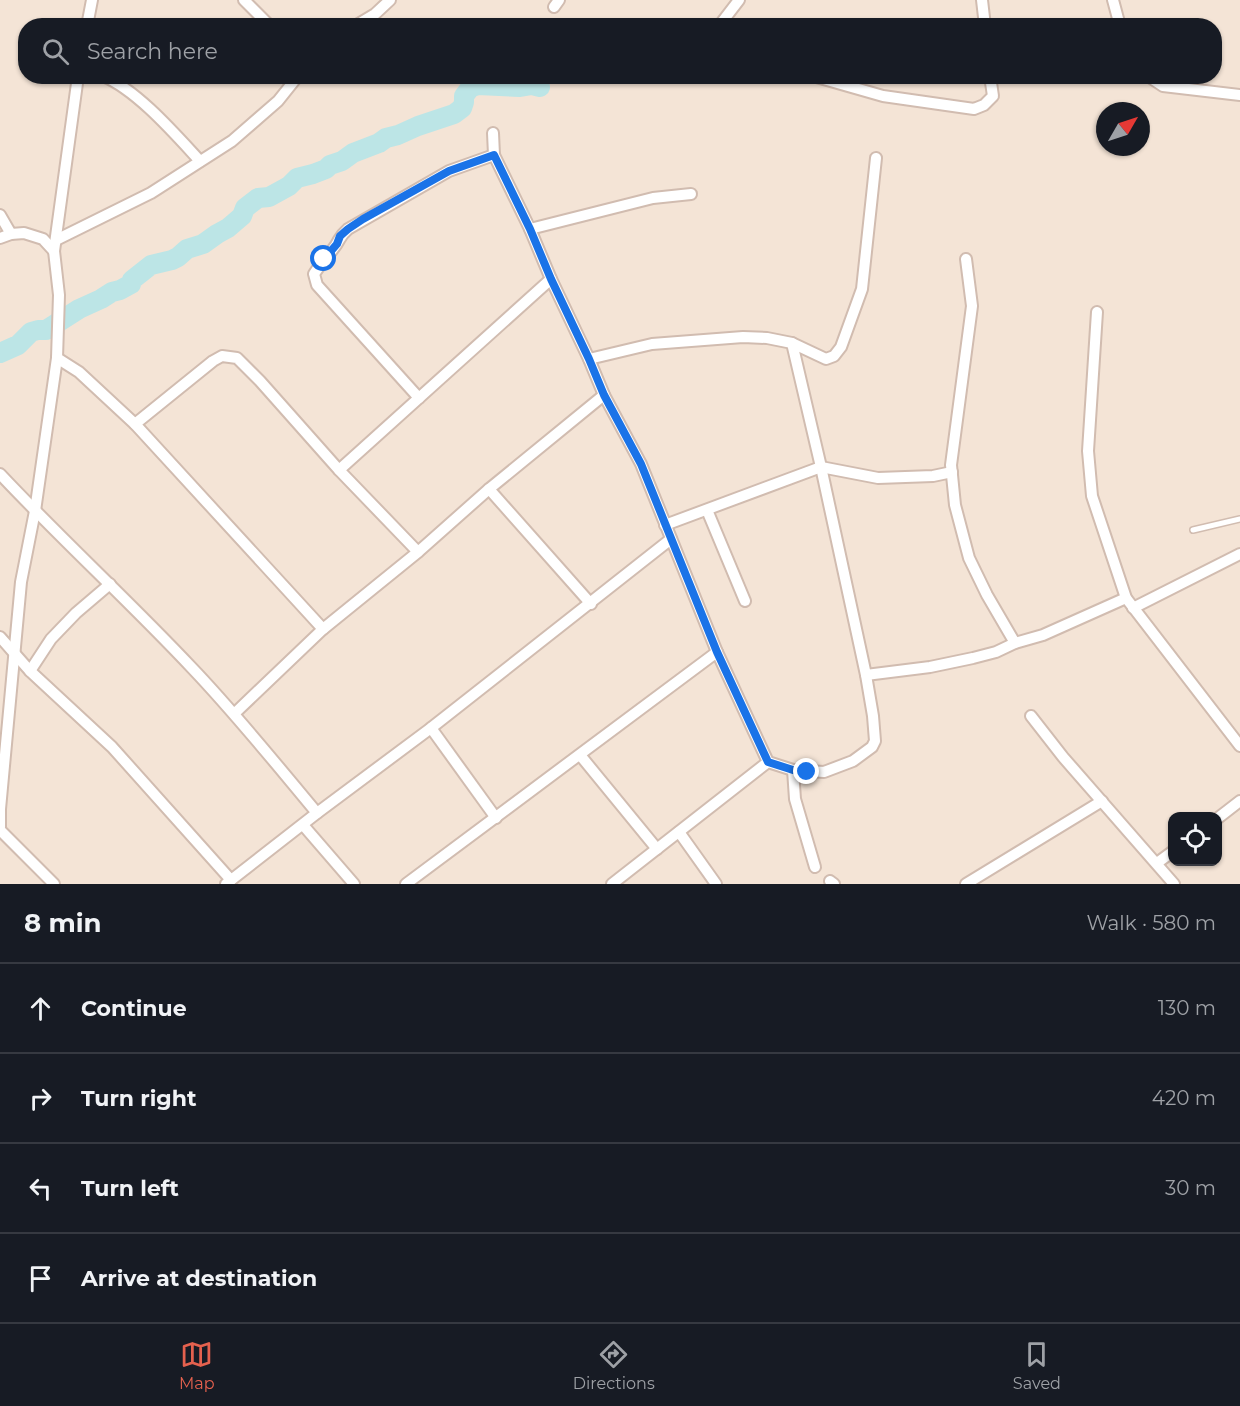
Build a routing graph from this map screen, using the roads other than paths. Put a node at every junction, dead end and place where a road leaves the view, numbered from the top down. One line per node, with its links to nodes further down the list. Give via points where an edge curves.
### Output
1 (92, 0): 7 (street)
2 (244, 0): 8 (street)
3 (390, 0): 9 (street)
4 (739, 0): 10 (street)
5 (982, 0): 11 (street)
6 (1113, 0): 12 (street)
7 (89, 18)
8 (262, 18)
9 (368, 18)
10 (725, 18)
11 (984, 18)
12 (1118, 18)
13 (77, 84): 29 (street)
14 (116, 84): 23 (street, via 143,103)
15 (292, 84): 23 (street, via 232,141)
16 (841, 84): 17 (street, via 883,96 974,109 993,96)
17 (991, 84)
18 (1159, 84): 19 (street)
19 (1240, 95)
20 (493, 133): 21 (street)
21 (494, 155): 26 (street); 37 (street, via 449,171 348,229 314,273 317,285)
22 (876, 158): 33 (street, via 862,289 841,347 826,359)
23 (200, 161): 29 (street)
24 (691, 194): 26 (street, via 653,198)
25 (0, 215): 27 (street)
26 (530, 229): 31 (street)
27 (11, 234): 28 (street); 29 (street, via 24,233)
28 (0, 238)
29 (55, 246): 34 (street, via 59,295)
30 (966, 259): 41 (street, via 972,306)
31 (551, 279): 35 (street); 37 (street)
32 (1097, 312): 53 (street, via 1088,451 1090,481)
33 (792, 343): 35 (street, via 743,337 652,344); 39 (street)
34 (57, 358): 38 (street, via 79,372); 45 (street)
35 (589, 359): 36 (street)
36 (604, 395): 43 (street); 47 (street, via 641,464)
37 (419, 398): 40 (street)
38 (135, 424): 40 (street, via 213,361 222,356 237,358); 57 (street)
39 (821, 467): 41 (street, via 878,478); 44 (street); 63 (street)
40 (339, 470): 50 (street)
41 (952, 472): 59 (street, via 955,505 969,558)
42 (0, 474): 45 (street)
43 (489, 489): 50 (street); 55 (street)
44 (707, 510): 47 (street); 54 (street)
45 (35, 511): 52 (street); 61 (street, via 21,582)
46 (1240, 519): 48 (lane)
47 (665, 525): 49 (street)
48 (1193, 530)
49 (671, 540): 55 (street); 60 (street)
50 (418, 552): 57 (street)
51 (1240, 554): 56 (street)
52 (111, 584): 62 (street, via 51,639); 64 (street)
53 (1126, 598): 56 (street); 59 (street, via 1043,635)
54 (745, 602)
55 (591, 604): 66 (street)
56 (1132, 609): 67 (street)
57 (323, 629): 64 (street)
58 (0, 637): 61 (street)
59 (1015, 643): 63 (street, via 974,658)
60 (717, 652): 68 (street); 69 (street)
61 (15, 654): 62 (street); 73 (street)
62 (30, 671): 84 (street, via 112,747)
63 (866, 675): 70 (street, via 873,716 872,747 854,761 824,772)
64 (235, 713): 74 (street)
65 (1031, 716): 71 (street)
66 (431, 728): 74 (street); 76 (street)
67 (1240, 746)
68 (580, 755): 76 (street); 80 (street)
69 (768, 762): 70 (street); 79 (street)
70 (793, 770): 83 (street, via 795,799)
71 (1102, 801): 82 (street); 90 (street)
72 (1240, 801): 75 (street)
73 (0, 809): 78 (street)
74 (317, 813): 77 (street)
75 (1222, 815)
76 (496, 818): 87 (street)
77 (303, 825): 84 (street); 86 (street)
78 (0, 829): 85 (street)
79 (680, 831): 80 (street); 89 (street)
80 (657, 849): 88 (street)
81 (1168, 856): 82 (street)
82 (1157, 864): 91 (street)
83 (815, 867)
84 (229, 882)
85 (54, 884)
86 (354, 884)
87 (407, 884)
88 (612, 884)
89 (716, 884)
90 (966, 884)
91 (1174, 884)

